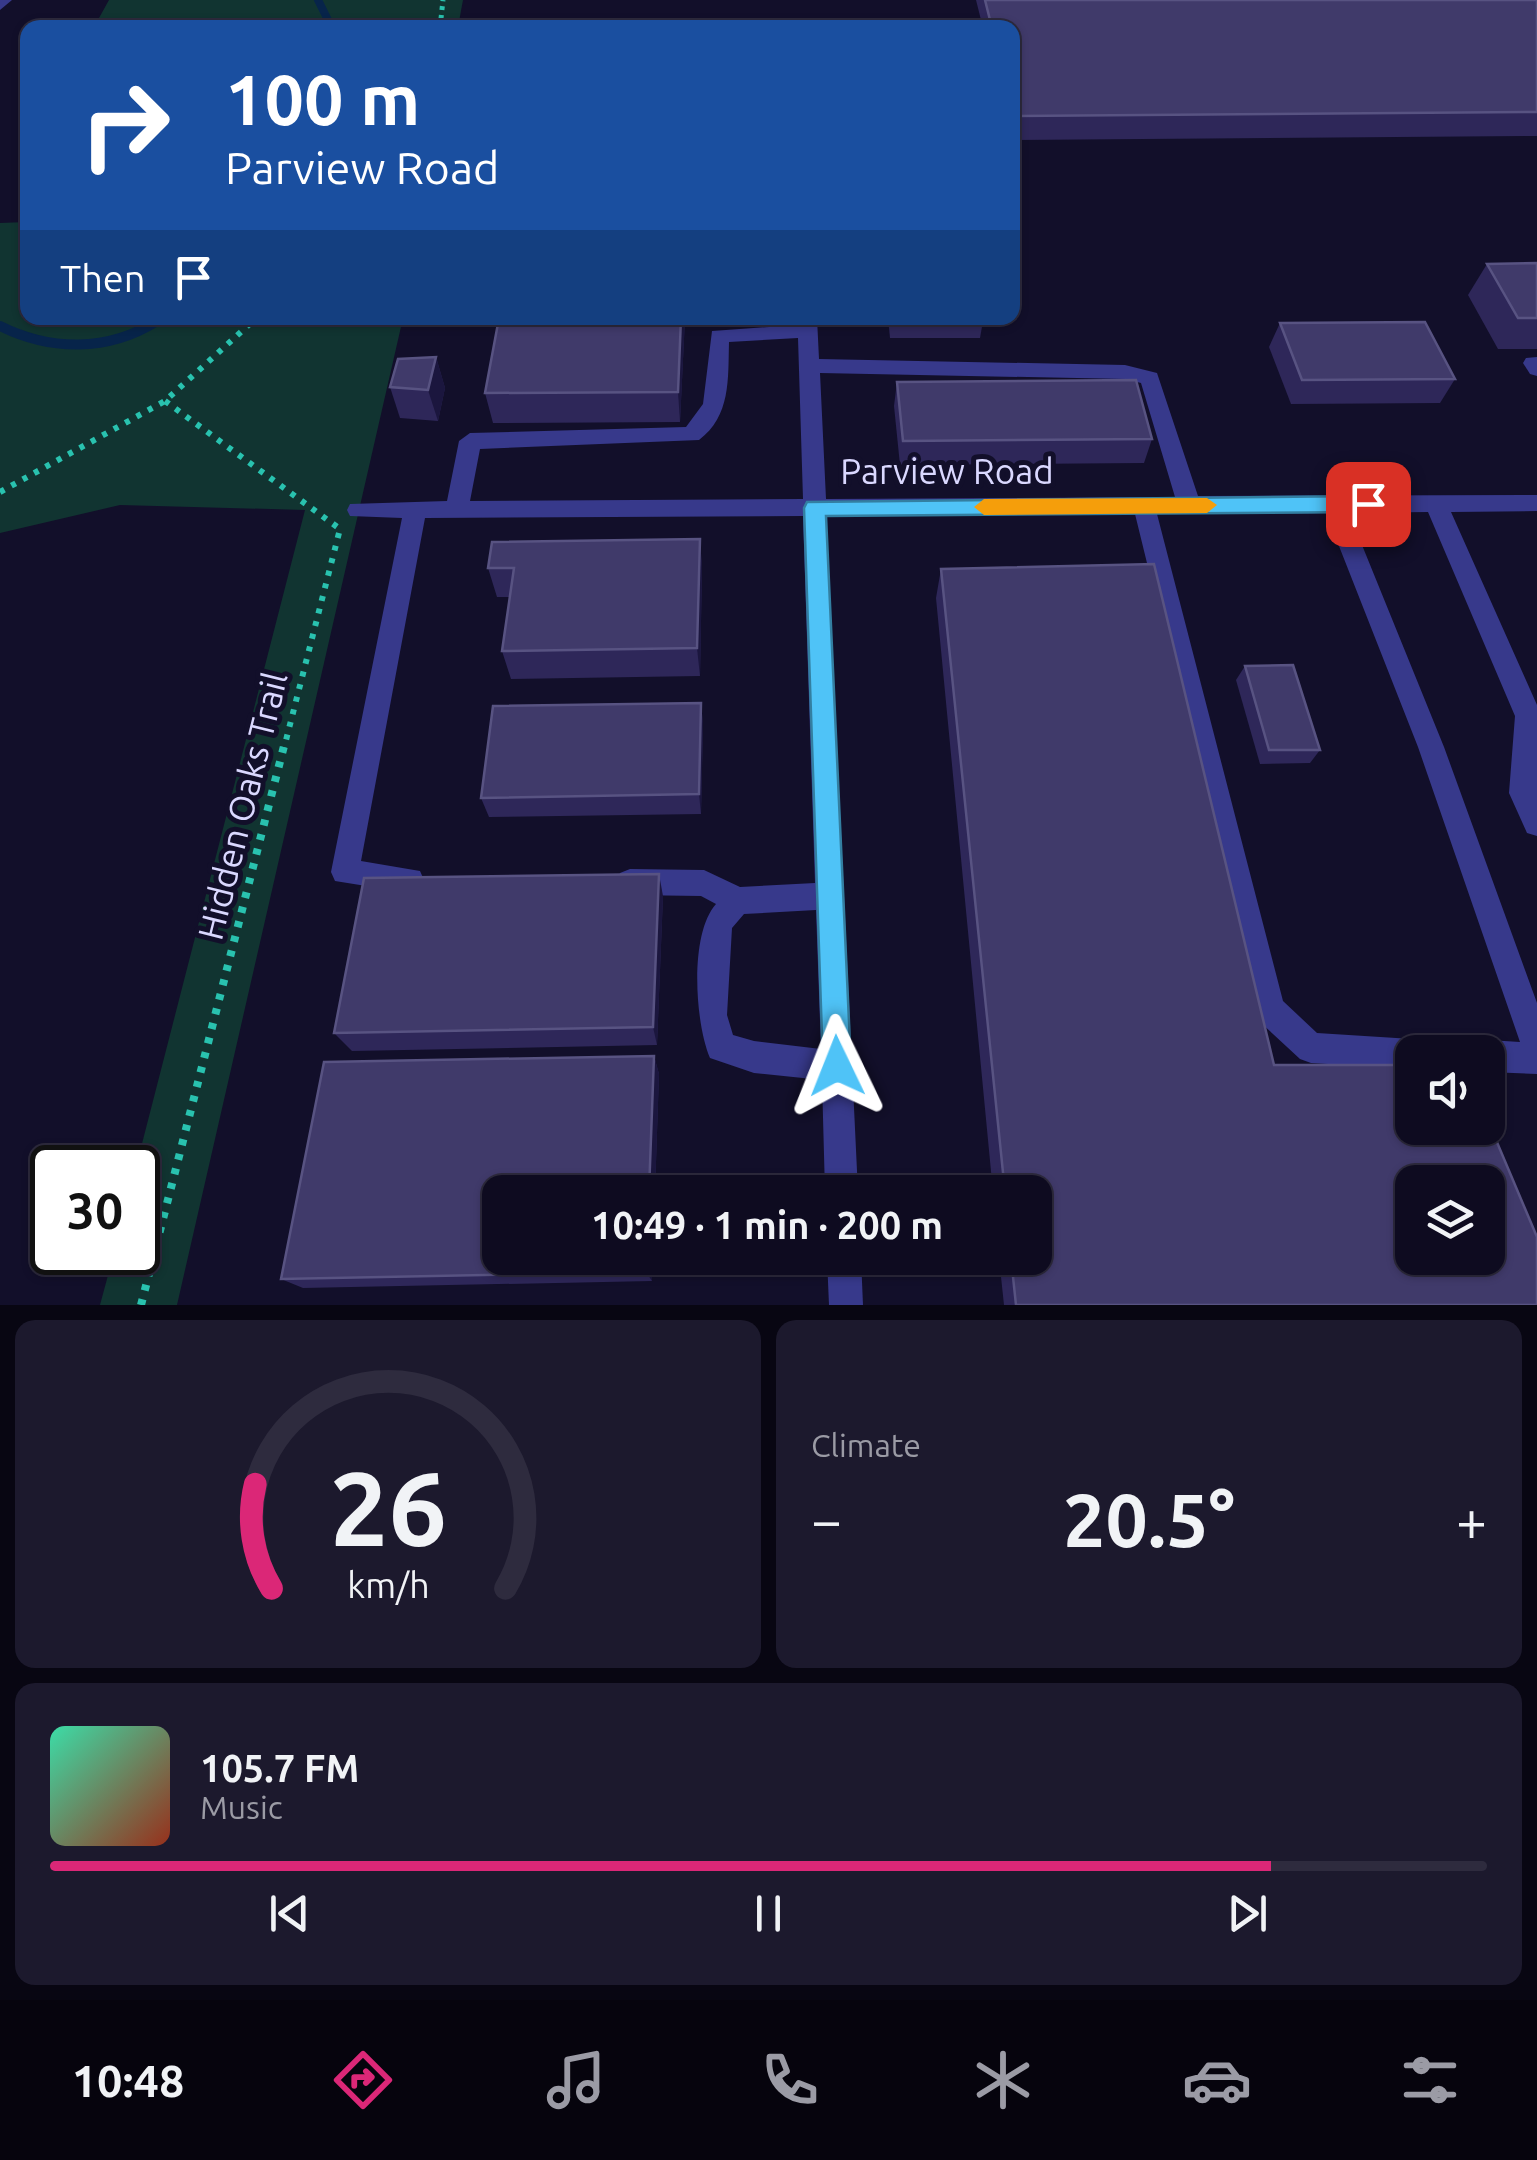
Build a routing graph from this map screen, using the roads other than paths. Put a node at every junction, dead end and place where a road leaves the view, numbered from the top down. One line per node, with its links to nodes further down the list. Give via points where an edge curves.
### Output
1 (800, 325): 12 (street, via 719,336 714,410 691,435 470,440)
2 (807, 325): 3 (street)
3 (810, 366): 8 (street, via 1125,372 1150,378); 9 (street)
4 (1537, 503): 6 (street, Parview Road)
5 (1334, 504): 6 (street, Parview Road); 8 (street, Parview Road); 19 (street, via 1431,747)
6 (1436, 504): 13 (street)
7 (1144, 506): 8 (street, Parview Road); 9 (street, Parview Road); 20 (street, via 1270,1010 1311,1048)
8 (1189, 506)
9 (815, 508): 12 (street, Parview Road); 17 (street)
10 (358, 510): 11 (street, Parview Road)
11 (415, 510): 12 (street, Parview Road); 15 (street, via 345,872)
12 (457, 510)
13 (1532, 716): 14 (street, via 1523,793)
14 (1537, 824)
15 (432, 881)
16 (607, 882): 18 (street, via 704,883)
17 (830, 896): 18 (street); 23 (street)
18 (737, 900): 23 (street, via 718,923 712,1015 720,1047)
19 (1537, 1045)
20 (1395, 1053)
21 (1505, 1057): 22 (street)
22 (1537, 1058)
23 (837, 1066): 24 (street)
24 (841, 1175)
25 (845, 1275): 26 (street)
26 (846, 1305)

